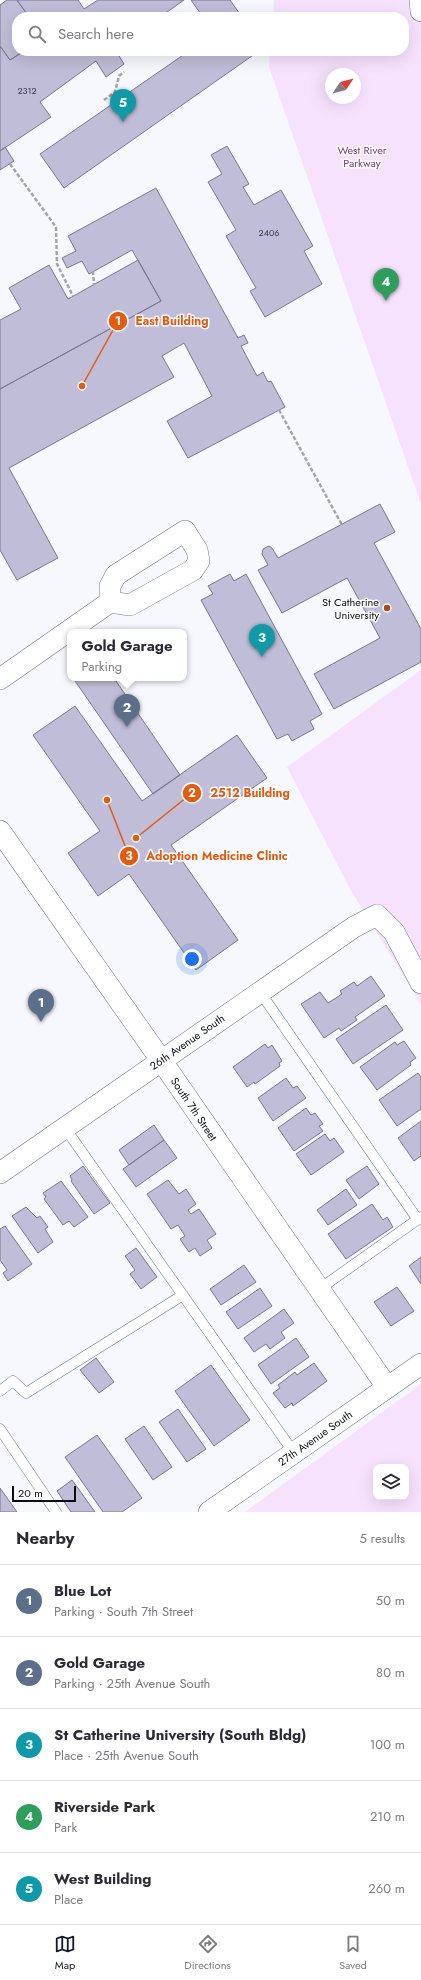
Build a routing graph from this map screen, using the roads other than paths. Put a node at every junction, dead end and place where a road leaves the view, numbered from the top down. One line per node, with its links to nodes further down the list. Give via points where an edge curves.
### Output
1 (420, 0): 2 (street)
2 (421, 11)
3 (110, 602): 4 (street)
4 (71, 629)
5 (67, 632): 6 (street)
6 (0, 679)
7 (0, 831): 10 (street, South 7th Street)
8 (421, 983): 9 (street, 26th Avenue South, via 394,932 377,915 354,927)
9 (260, 992): 10 (street, 26th Avenue South); 13 (lane)
10 (161, 1060): 11 (street, 26th Avenue South); 14 (street, South 7th Street)
11 (65, 1128): 12 (street, 26th Avenue South); 15 (lane)
12 (0, 1173)
13 (419, 1218): 14 (lane)
14 (318, 1290): 17 (street, South 7th Street)
15 (183, 1295): 18 (lane, via 26,1393 14,1381); 20 (lane)
16 (421, 1364): 17 (street, 27th Avenue South)
17 (387, 1388): 20 (street, 27th Avenue South)
18 (0, 1391)
19 (0, 1429): 21 (lane)
20 (294, 1453): 22 (street, 27th Avenue South)
21 (56, 1512)
22 (209, 1512)

